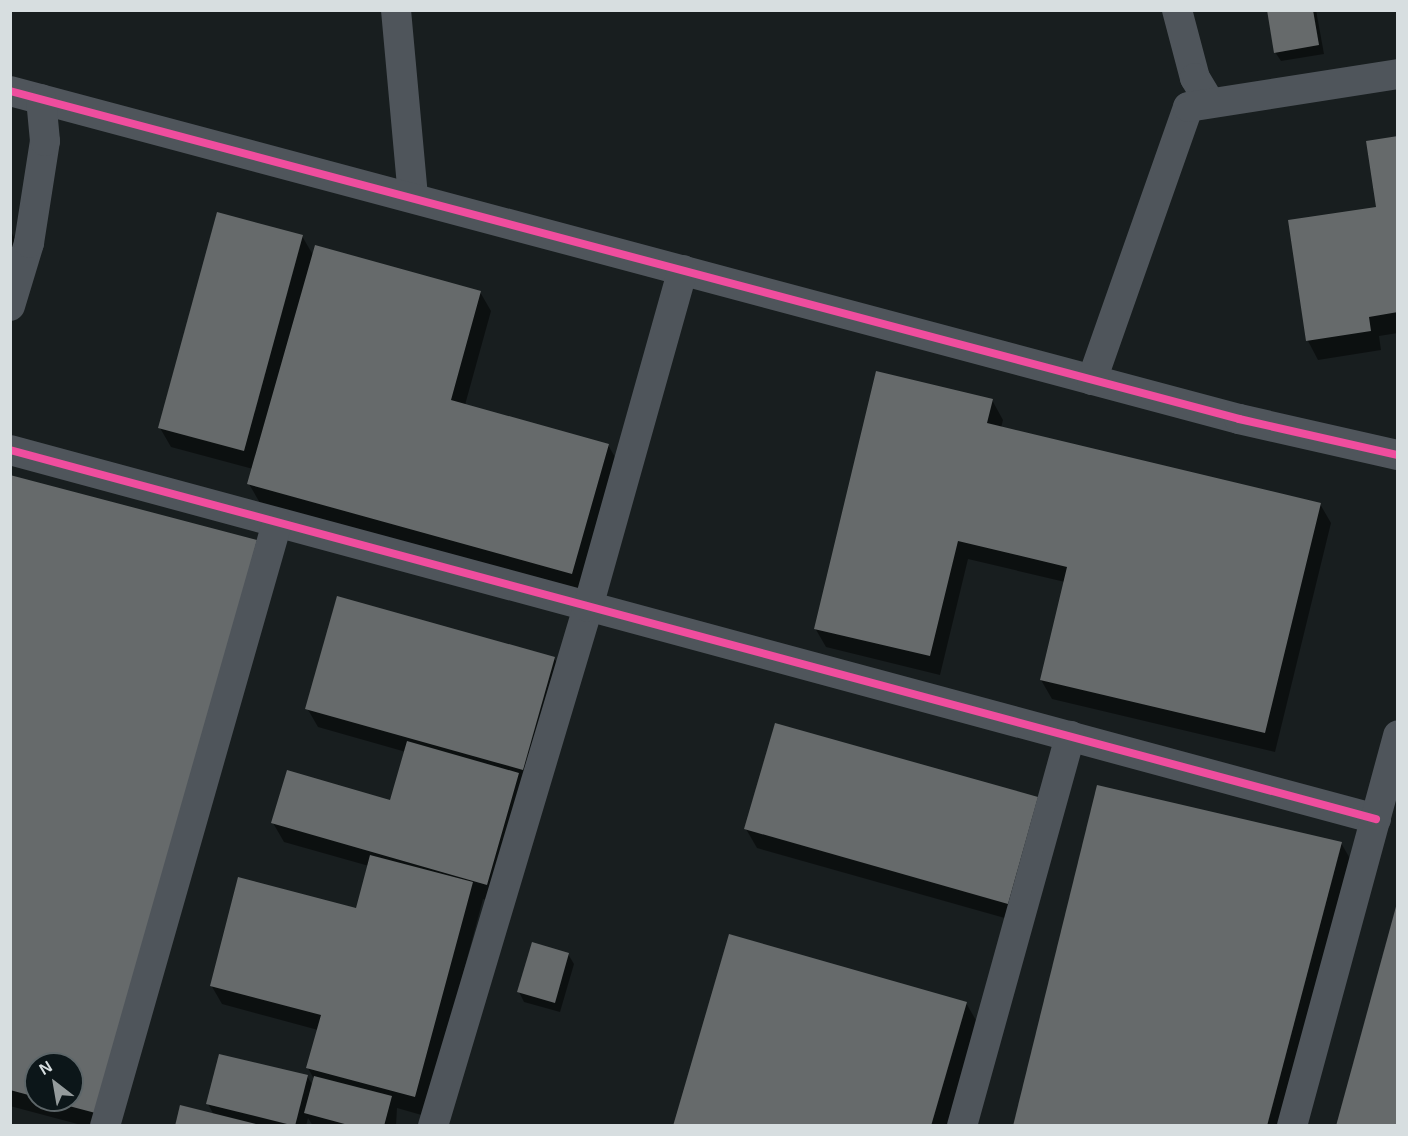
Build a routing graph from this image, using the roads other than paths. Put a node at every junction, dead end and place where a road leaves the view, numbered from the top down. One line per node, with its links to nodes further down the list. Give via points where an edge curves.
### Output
1 (396, 10): 7 (street)
2 (1177, 10): 6 (street, via 1195,78)
3 (1398, 74): 6 (street)
4 (10, 91): 5 (street)
5 (41, 99): 7 (street); 9 (street, via 45,141 28,243)
6 (1210, 103): 10 (street, via 1188,107)
7 (413, 196): 8 (street)
8 (683, 270): 10 (street); 14 (street)
9 (10, 306)
10 (1092, 380): 12 (street)
11 (10, 450): 13 (street)
12 (1398, 455)
13 (277, 523): 14 (street); 18 (street)
14 (588, 607): 16 (street); 19 (street)
15 (1398, 735): 17 (street)
16 (1070, 736): 17 (street); 20 (street)
17 (1376, 819): 21 (street)
18 (105, 1125)
19 (434, 1125)
20 (962, 1125)
21 (1292, 1125)

